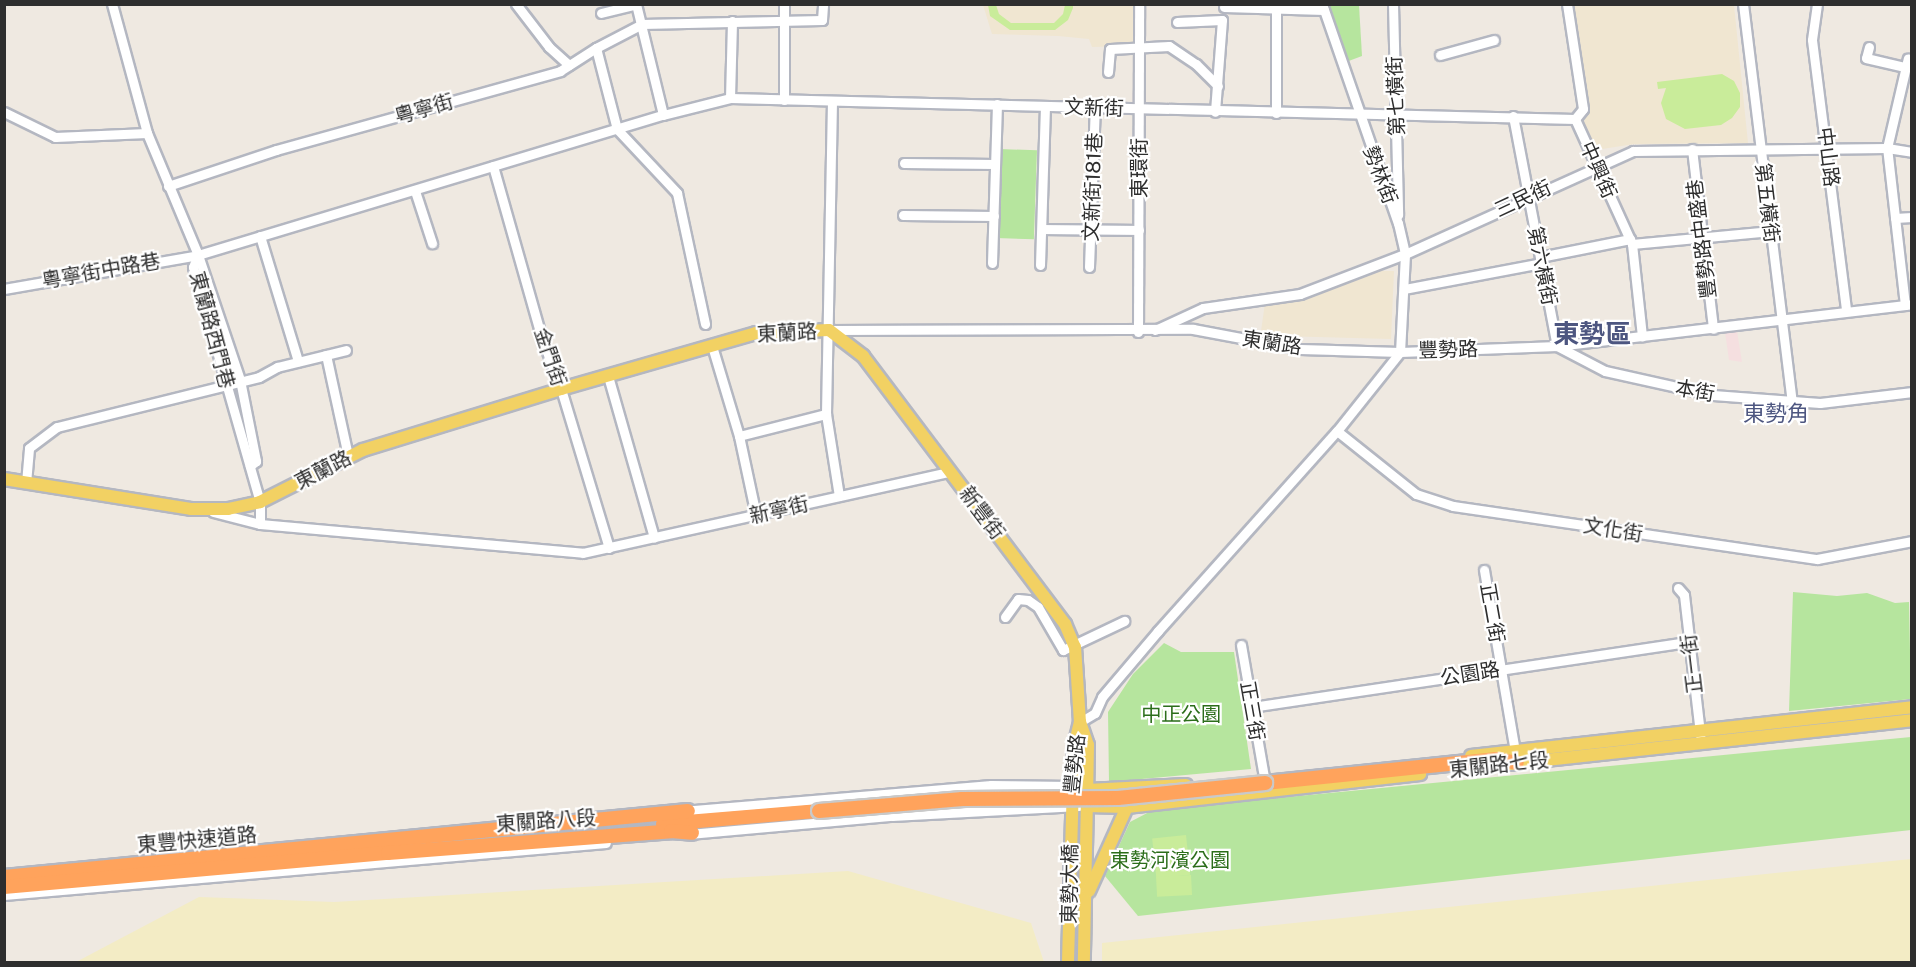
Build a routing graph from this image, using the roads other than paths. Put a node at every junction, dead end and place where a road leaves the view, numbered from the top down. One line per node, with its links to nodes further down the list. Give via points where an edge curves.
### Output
1 (112, 4): 43 (street, 東蘭路西門巷)
2 (516, 4): 24 (street)
3 (636, 4): 14 (street); 18 (street)
4 (784, 4): 16 (street)
5 (823, 4): 16 (street, via 822,20)
6 (1139, 4): 20 (street, 東環街)
7 (1393, 4): 38 (street, 第七橫街)
8 (1567, 4): 41 (street, 中興街, via 1583,109)
9 (1743, 4): 47 (street, 第五橫街)
10 (1817, 4): 45 (street, 中山路, via 1812,40)
11 (1224, 7): 13 (street)
12 (1323, 7): 13 (street); 37 (street, 勢林街)
13 (1276, 9): 36 (street)
14 (601, 13)
15 (732, 21): 16 (street); 18 (street); 27 (street)
16 (784, 21): 28 (street)
17 (1177, 22): 26 (street, via 1222,20)
18 (642, 24): 22 (street, 粵寧街); 39 (street)
19 (1494, 40): 23 (street)
20 (1139, 47): 25 (street, via 1110,49); 26 (street, via 1169,46 1196,64); 33 (street, 東環街)
21 (1869, 47): 44 (street, via 1866,58 1906,62)
22 (596, 48): 24 (street, 粵寧街); 42 (street)
23 (1440, 55)
24 (569, 66): 53 (street, 粵寧街, via 276,150)
25 (1108, 72)
26 (1218, 86): 35 (street)
27 (730, 98): 28 (street, 文新街); 39 (street, 文新街)
28 (784, 100): 29 (street, 文新街)
29 (832, 101): 30 (street, 文新街); 82 (street)
30 (997, 104): 31 (street, 文新街); 50 (street)
31 (1045, 106): 32 (street, 文新街); 61 (street)
32 (1095, 107): 33 (street, 文新街); 62 (street, 文新街181巷)
33 (1139, 109): 35 (street, 文新街); 63 (street, 東環街)
34 (4, 111): 43 (street, via 56,136)
35 (1215, 112): 36 (street, 文新街)
36 (1276, 113): 37 (street, 文新街)
37 (1358, 113): 38 (street, 文新街); 60 (street, 勢林街)
38 (1397, 114): 40 (street, 文新街); 60 (street, 第七橫街)
39 (663, 115): 42 (street, 文新街)
40 (1512, 116): 41 (street, 文新街); 55 (street, 第六橫街)
41 (1575, 119): 51 (street, 中興街)
42 (616, 129): 52 (street); 80 (street, via 677,193)
43 (147, 133): 53 (street, 東蘭路西門巷)
44 (1887, 147): 45 (street, 三民街); 48 (street, 三民街); 59 (street)
45 (1827, 148): 47 (street, 三民街); 78 (street, 中山路)
46 (1692, 149): 47 (street, 三民街); 51 (street, 三民街, via 1633,151); 66 (street, 豐勢路中盛巷)
47 (1760, 149): 64 (street, 第五橫街)
48 (1911, 152)
49 (904, 163): 50 (street)
50 (995, 164): 57 (street)
51 (1595, 165): 55 (street, 三民街); 67 (street, 中興街)
52 (493, 166): 54 (street); 95 (street, 金門街, via 541,336)
53 (168, 186): 70 (street, 東蘭路西門巷)
54 (415, 191): 65 (street); 68 (street)
55 (1529, 197): 69 (street, 三民街); 71 (street, 第六橫街)
56 (903, 215): 57 (street)
57 (994, 216): 72 (street)
58 (1911, 217): 59 (street)
59 (1895, 218): 77 (street)
60 (1398, 223): 69 (street, 勢林街)
61 (1044, 229): 62 (street); 73 (street)
62 (1092, 229): 63 (street); 74 (street, 文新街181巷)
63 (1139, 230): 83 (street, 東環街)
64 (1771, 231): 66 (street); 79 (street, 第五橫街)
65 (261, 236): 70 (street); 91 (street)
66 (1702, 238): 67 (street); 81 (street, 豐勢路中盛巷)
67 (1631, 242): 71 (street); 85 (street, 中興街)
68 (432, 243)
69 (1405, 254): 76 (street, 勢林街); 84 (street, 三民街, via 1300,294 1203,308)
70 (198, 255): 75 (street, 粵寧街中路巷); 93 (street); 94 (street, 東蘭路西門巷, via 193,267)
71 (1541, 260): 76 (street); 87 (street, 第六橫街)
72 (992, 263)
73 (1040, 265)
74 (1089, 267)
75 (4, 289)
76 (1404, 289): 89 (street, 勢林街)
77 (1908, 304): 78 (street, 豐勢路)
78 (1846, 311): 79 (street, 豐勢路)
79 (1782, 320): 81 (street, 豐勢路); 97 (street, 第五橫街)
80 (705, 324)
81 (1713, 329): 85 (street, 豐勢路)
82 (830, 330): 83 (street, 東蘭路); 86 (main road, 東蘭路, via 756,333); 98 (street); 103 (main road, 新豐街, via 863,356)
83 (1138, 332): 84 (street, 東蘭路)
84 (1150, 332): 89 (street, 東蘭路, via 1193,329 1300,349)
85 (1642, 336): 87 (street, 豐勢路)
86 (712, 346): 92 (main road, 東蘭路); 100 (street)
87 (1557, 346): 89 (street, 豐勢路); 97 (street, 本街, via 1605,371 1644,382 1713,395)
88 (346, 350): 90 (street)
89 (1400, 352): 99 (street, 豐勢路)
90 (326, 355): 91 (street); 101 (street)
91 (298, 361): 93 (street, via 259,377)
92 (608, 376): 95 (main road, 東蘭路); 111 (street)
93 (240, 380): 94 (street); 102 (street, via 256,461)
94 (226, 384): 102 (street, 東蘭路西門巷); 105 (street, via 51,430 29,448)
95 (561, 389): 101 (main road, 東蘭路); 113 (street, 金門街)
96 (1911, 392): 97 (street, 本街, via 1820,403)
97 (1792, 401)
98 (825, 414): 100 (street); 106 (street)
99 (1336, 431): 112 (street, 文化街, via 1416,494 1453,506 1817,559); 125 (street, 豐勢路, via 1158,631 1102,697 1095,713)
100 (739, 436): 109 (street)
101 (348, 456): 107 (main road, 東蘭路)
102 (250, 466): 107 (street, 東蘭路西門巷)
103 (949, 472): 106 (street, 新寧街); 120 (main road, 新豐街, via 1065,624)
104 (4, 479): 105 (main road, 東蘭路)
105 (26, 483): 108 (main road, 東蘭路)
106 (839, 496): 109 (street, 新寧街)
107 (260, 502): 108 (main road, 東蘭路); 110 (street, 東蘭路西門巷)
108 (202, 510): 110 (street, 東蘭路)
109 (756, 515): 111 (street, 新寧街)
110 (260, 524): 113 (street, 東蘭路, via 566,553)
111 (654, 538): 113 (street, 新寧街)
112 (1911, 541)
113 (609, 548)
114 (1484, 570): 121 (street, 正二街)
115 (1678, 588): 118 (street, 正一街, via 1684,595)
116 (1005, 617): 120 (street, via 1018,599 1028,600 1038,607 1063,650)
117 (1124, 621): 120 (street)
118 (1689, 642): 121 (street, 公園路); 127 (street, 正一街)
119 (1241, 645): 122 (street, 正三街)
120 (1075, 647): 125 (main road, 新豐街)
121 (1503, 669): 122 (street, 公園路); 129 (street, 正二街)
122 (1252, 707): 130 (street, 正三街)
123 (1911, 707): 127 (main road, 東關路七段)
124 (1911, 720): 127 (main road, 東關路七段)
125 (1080, 722): 131 (main road, 豐勢路); 133 (main road, 豐勢路, via 1088,745)
126 (1635, 736): 127 (main road, 東關路七段); 128 (street); 129 (main road, 東關路七段)
127 (1700, 736): 128 (main road, 東關路七段)
128 (1637, 750): 129 (main road, 東關路七段)
129 (1516, 756): 130 (main road, 東關路七段); 130 (highway); 134 (main road, 東關路七段)
130 (1264, 780): 132 (main road, 東關路七段); 140 (highway, bridge, via 1118,798 962,799)
131 (1072, 786): 133 (street, 東關路八段); 135 (main road, 豐勢路); 138 (street, 東關路八段, via 991,785)
132 (1179, 786): 133 (main road, 東關路七段); 134 (main road)
133 (1087, 790): 136 (main road, 豐勢路)
134 (1181, 801): 137 (main road, 東關路七段)
135 (1071, 806): 136 (street, 東關路八段); 139 (street, 東關路八段); 146 (main road, 東勢大橋)
136 (1087, 806): 137 (main road, 東關路七段); 145 (main road, 東勢大橋)
137 (1126, 807): 145 (main road)
138 (688, 811): 140 (highway); 141 (street, 東關路八段)
139 (692, 833): 140 (highway, via 670,831); 144 (street, 東關路八段)
140 (390, 847): 142 (highway, 東豐快速道路); 143 (highway, 東豐快速道路)
141 (4, 870)
142 (4, 877)
143 (4, 887)
144 (4, 896)
145 (1086, 898): 147 (main road, 東勢大橋)
146 (1068, 963)
147 (1084, 963)

